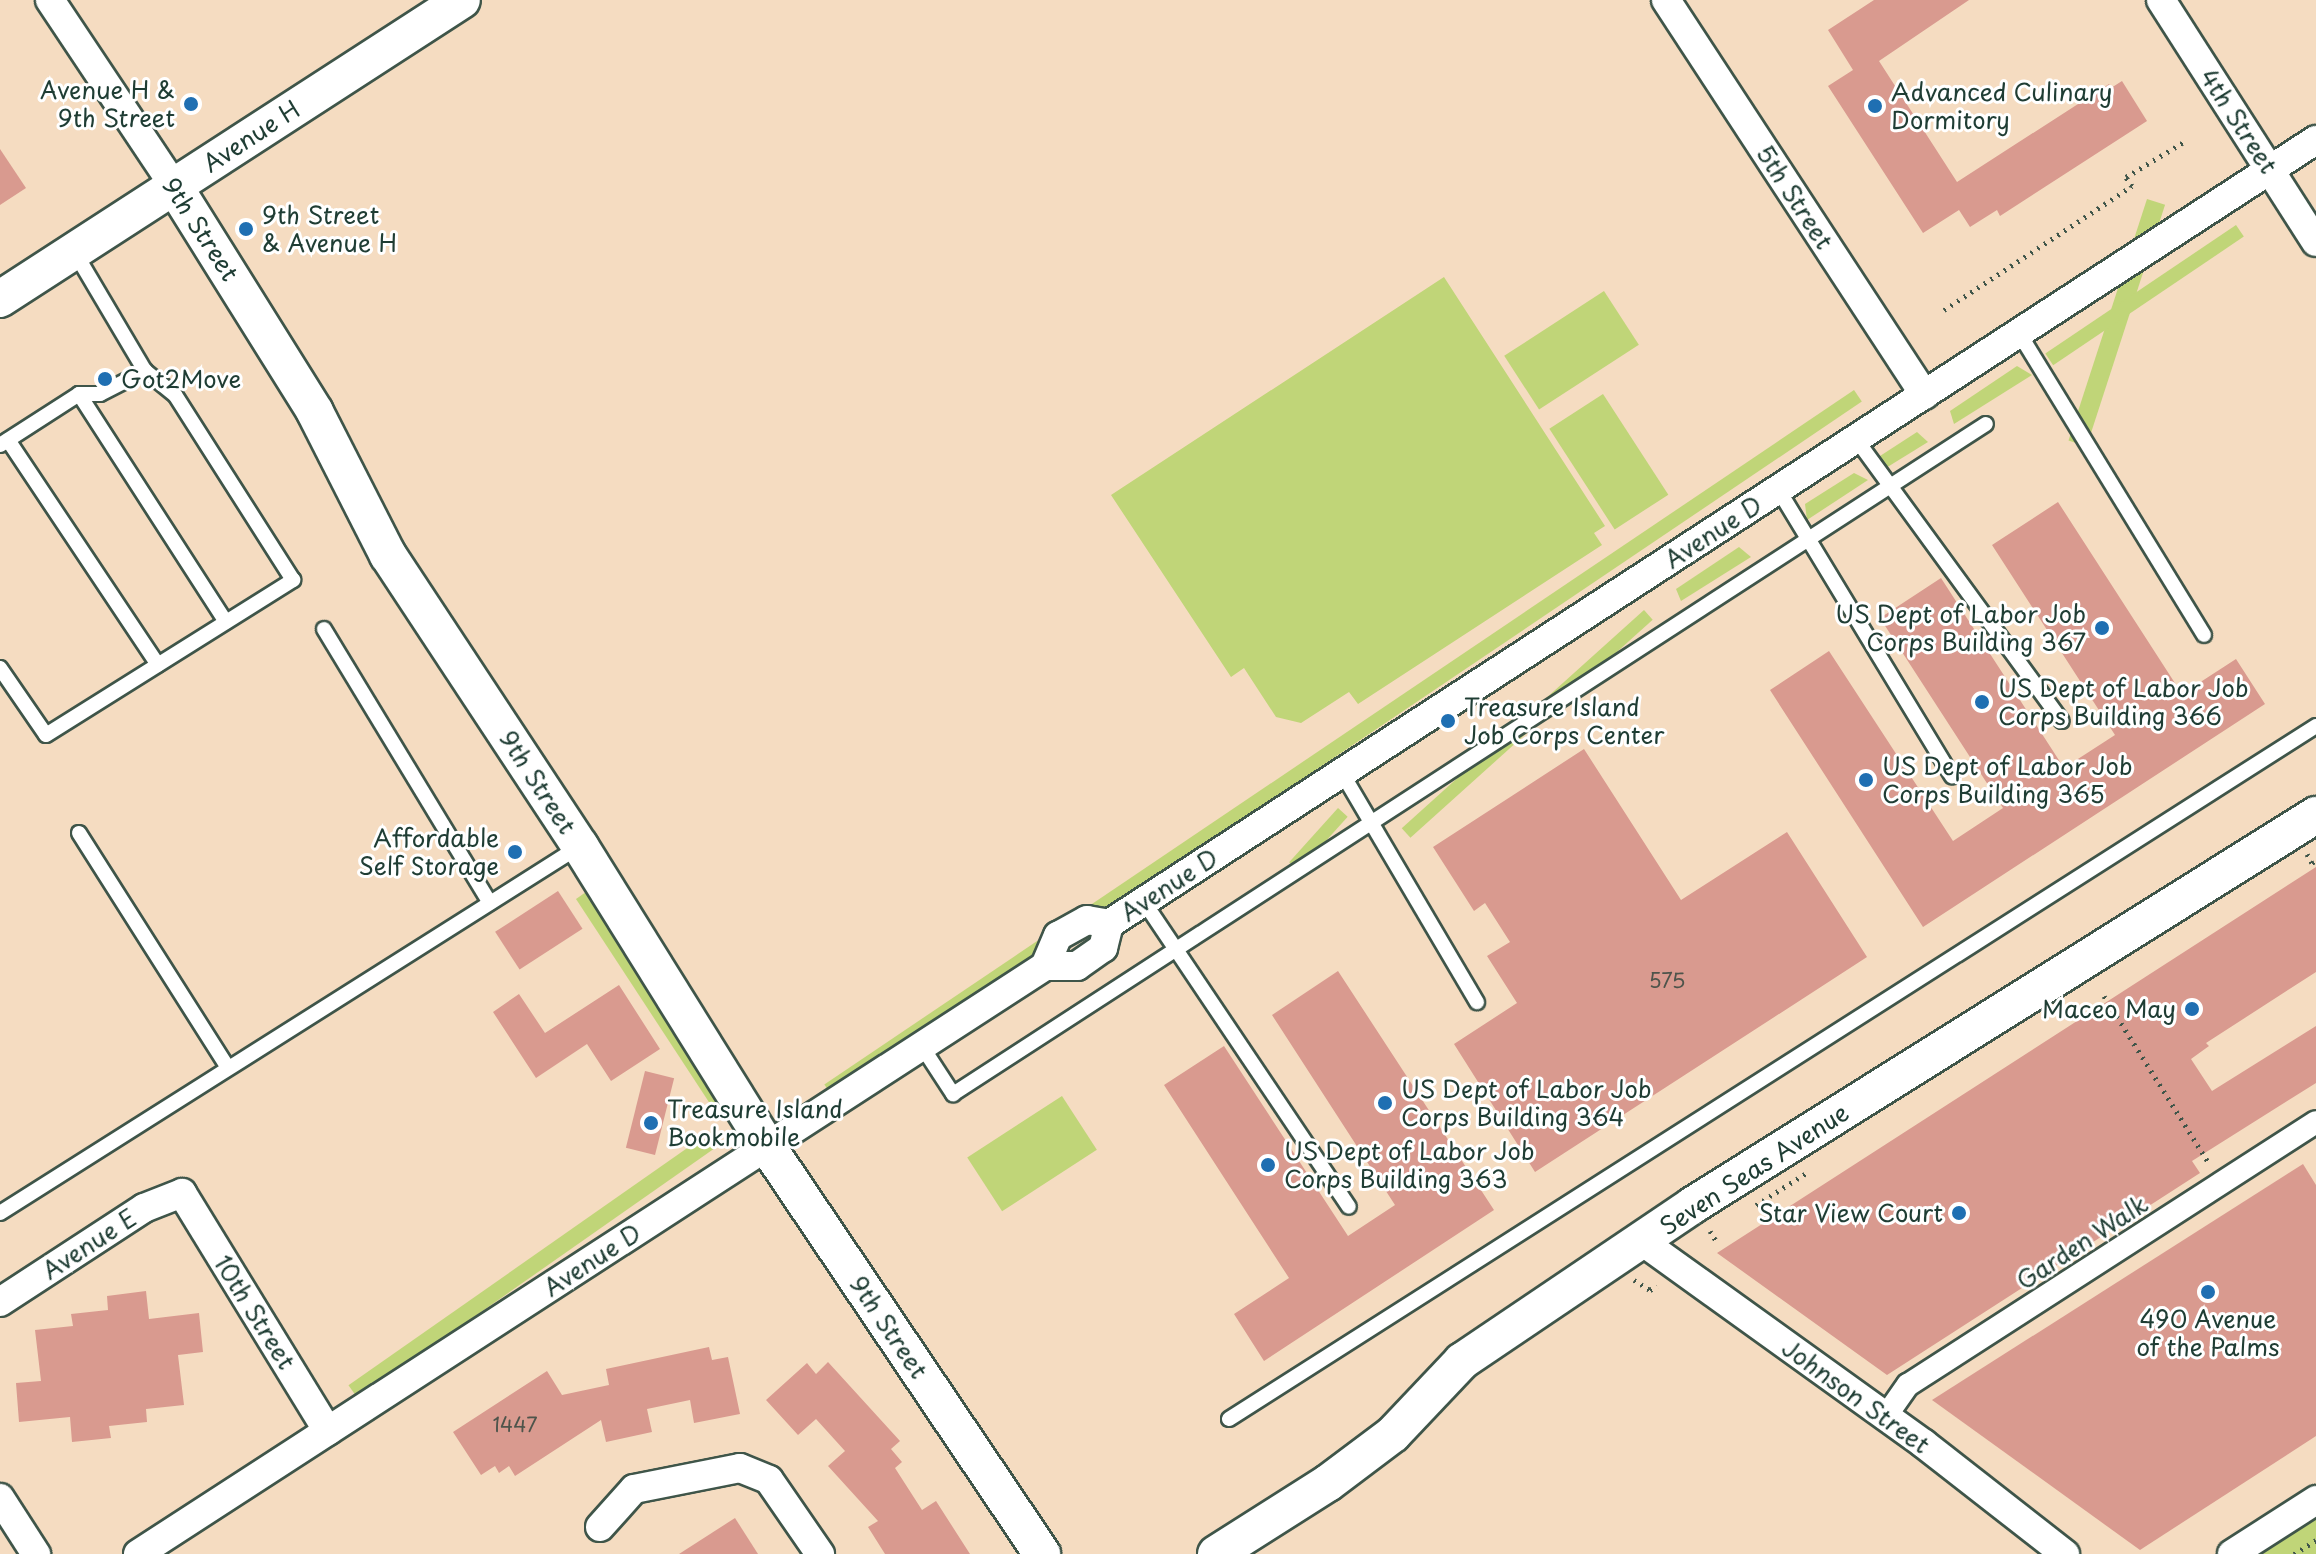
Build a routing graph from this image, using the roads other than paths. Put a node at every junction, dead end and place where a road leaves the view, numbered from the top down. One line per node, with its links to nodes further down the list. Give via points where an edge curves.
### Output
1 (50, 0): 7 (street, 9th Street)
2 (462, 0): 7 (street, Avenue H)
3 (1666, 0): 14 (street, 5th Street)
4 (2161, 0): 6 (street, 4th Street)
5 (2316, 140): 6 (street, Avenue D)
6 (2270, 170): 8 (street, 4th Street); 11 (street, Avenue D)
7 (174, 186): 9 (street, Avenue H); 33 (street, 9th Street, via 315,412 388,555)
8 (2316, 242)
9 (74, 251): 10 (street, Avenue H); 12 (lane)
10 (0, 299)
11 (2019, 333): 14 (street, Avenue D); 23 (lane)
12 (145, 371): 13 (lane, via 100,394); 21 (lane, via 175,395 293,580)
13 (79, 394): 17 (lane); 21 (lane)
14 (1924, 395): 16 (street, Avenue D)
15 (1986, 424): 18 (lane)
16 (1856, 439): 18 (lane); 19 (street, Avenue D)
17 (4, 443): 24 (lane)
18 (1890, 485): 20 (lane); 26 (lane)
19 (1778, 489): 20 (lane); 28 (street, Avenue D)
20 (1810, 537): 29 (lane); 31 (lane)
21 (226, 622): 24 (lane)
22 (324, 629): 35 (lane)
23 (2204, 635)
24 (158, 665): 25 (lane, via 46,735)
25 (0, 668)
26 (2062, 721)
27 (2316, 726): 48 (lane)
28 (1342, 773): 31 (lane); 34 (street, Avenue D)
29 (1952, 776)
30 (2316, 816): 45 (street, Seven Seas Avenue, via 1706,1197)
31 (1371, 822): 36 (lane); 37 (lane)
32 (79, 833): 39 (lane)
33 (580, 846): 35 (lane); 41 (street, 9th Street)
34 (1144, 902): 36 (lane); 38 (street, Avenue D, via 1109,924 1087,920 1058,936 1045,966)
35 (490, 903): 39 (lane)
36 (1176, 949): 38 (lane, via 953,1094); 43 (lane)
37 (1477, 1002)
38 (921, 1045): 41 (street, Avenue D)
39 (228, 1068): 44 (lane)
40 (2316, 1122): 47 (street, Garden Walk, via 1908,1385)
41 (767, 1146): 49 (street, Avenue D); 56 (street, 9th Street)
42 (182, 1193): 46 (street, Avenue E, via 144,1208); 49 (street, 10th Street)
43 (1349, 1207)
44 (0, 1213)
45 (1643, 1242): 47 (street, Johnson Street); 57 (street, Seven Seas Avenue, via 1462,1361 1393,1434 1328,1483)
46 (0, 1302)
47 (1886, 1416): 58 (street, Johnson Street)
48 (1229, 1419)
49 (328, 1431): 54 (street, Avenue D)
50 (0, 1498): 53 (street)
51 (2316, 1500): 59 (street)
52 (600, 1527): 55 (street, via 634,1489 740,1468 769,1480)
53 (36, 1554)
54 (138, 1554)
55 (820, 1554)
56 (1042, 1554)
57 (1216, 1554)
58 (2065, 1554)
59 (2232, 1554)

